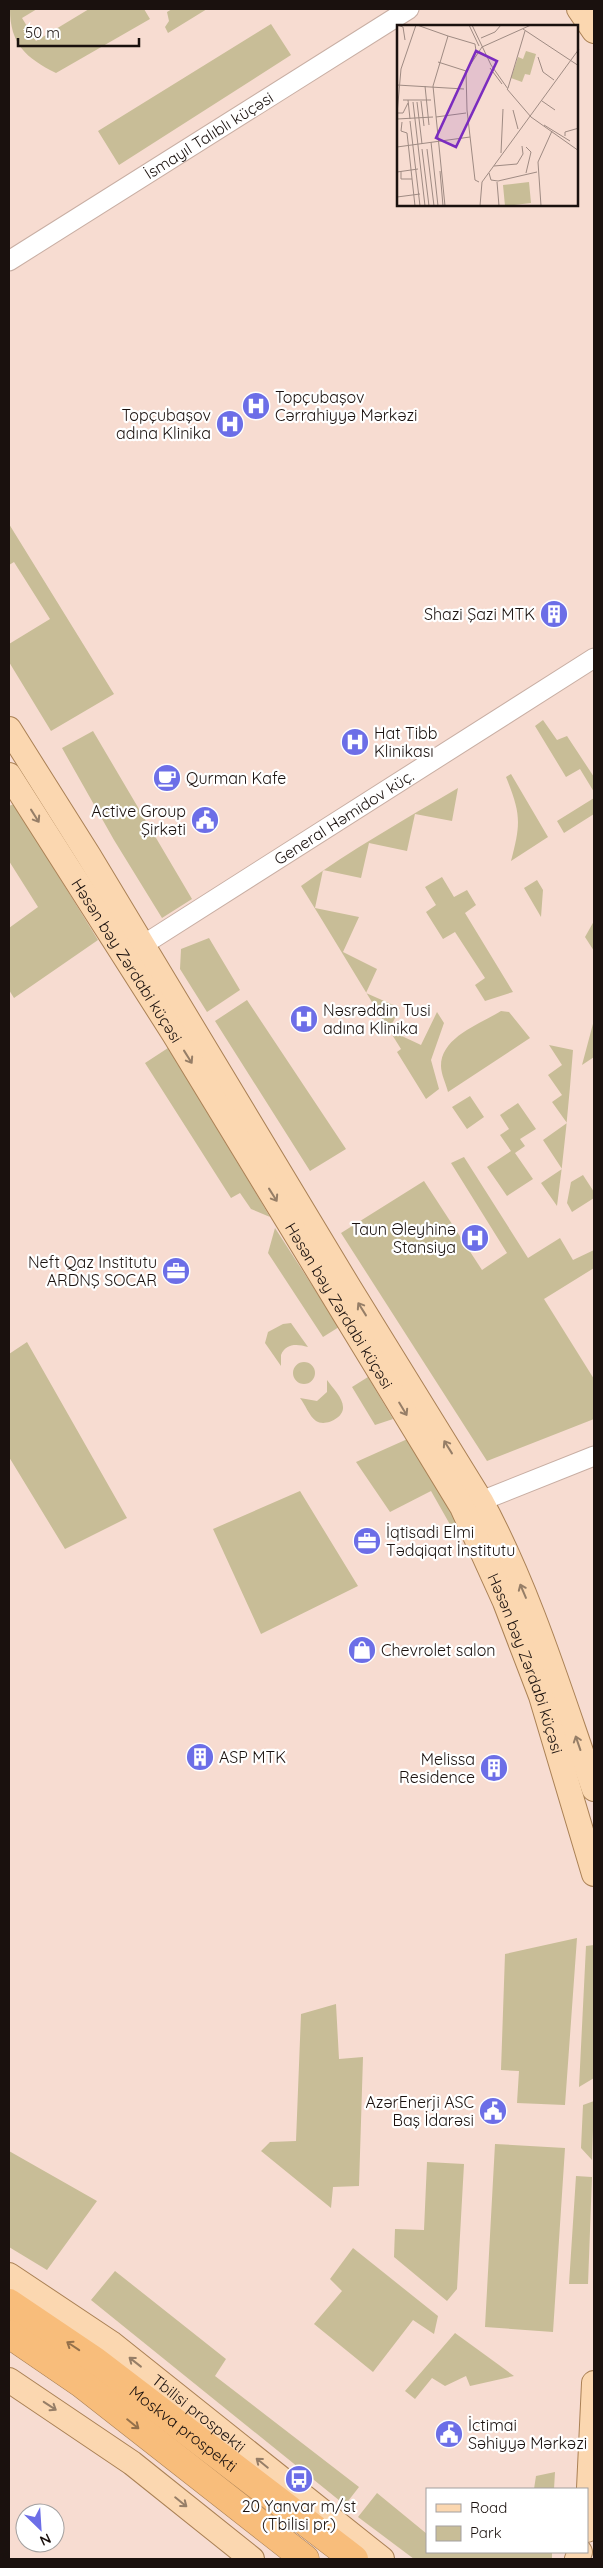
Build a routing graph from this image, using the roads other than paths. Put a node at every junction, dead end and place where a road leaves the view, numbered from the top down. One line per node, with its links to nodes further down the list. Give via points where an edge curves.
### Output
1 (409, 9): 4 (street, İsmayıl Talıblı küçəsi)
2 (579, 9): 3 (main road)
3 (594, 32)
4 (9, 261)
5 (594, 658): 11 (street, General Həmidov küç.)
6 (9, 729): 7 (main road, Həsən bəy Zərdabi küçəsi)
7 (18, 763): 9 (main road, Həsən bəy Zərdabi küçəsi)
8 (9, 775): 10 (main road, Həsən bəy Zərdabi küçəsi)
9 (42, 780): 10 (main road); 11 (main road, Həsən bəy Zərdabi küçəsi)
10 (22, 795): 15 (main road, Həsən bəy Zərdabi küçəsi, one-way to 15, via 179,1042 462,1507 506,1602 538,1687)
11 (143, 945): 13 (main road, Həsən bəy Zərdabi küçəsi, one-way to 11)
12 (594, 1456): 13 (street)
13 (481, 1501): 14 (main road, Həsən bəy Zərdabi küçəsi, one-way to 13, via 539,1632 497,1530)
14 (594, 1790)
15 (594, 1874)
16 (9, 2275): 25 (main road, Tbilisi prospekti, one-way to 16, via 111,2343)
17 (9, 2303): 22 (highway, Moskva prospekti, one-way to 17, via 95,2361)
18 (9, 2334): 24 (highway, Moskva prospekti, one-way to 24, via 82,2384)
19 (9, 2380): 23 (main road, one-way to 23, via 132,2463)
20 (594, 2383): 21 (main road)
21 (588, 2509)
22 (345, 2552)
23 (252, 2559)
24 (305, 2559)
25 (382, 2559)

